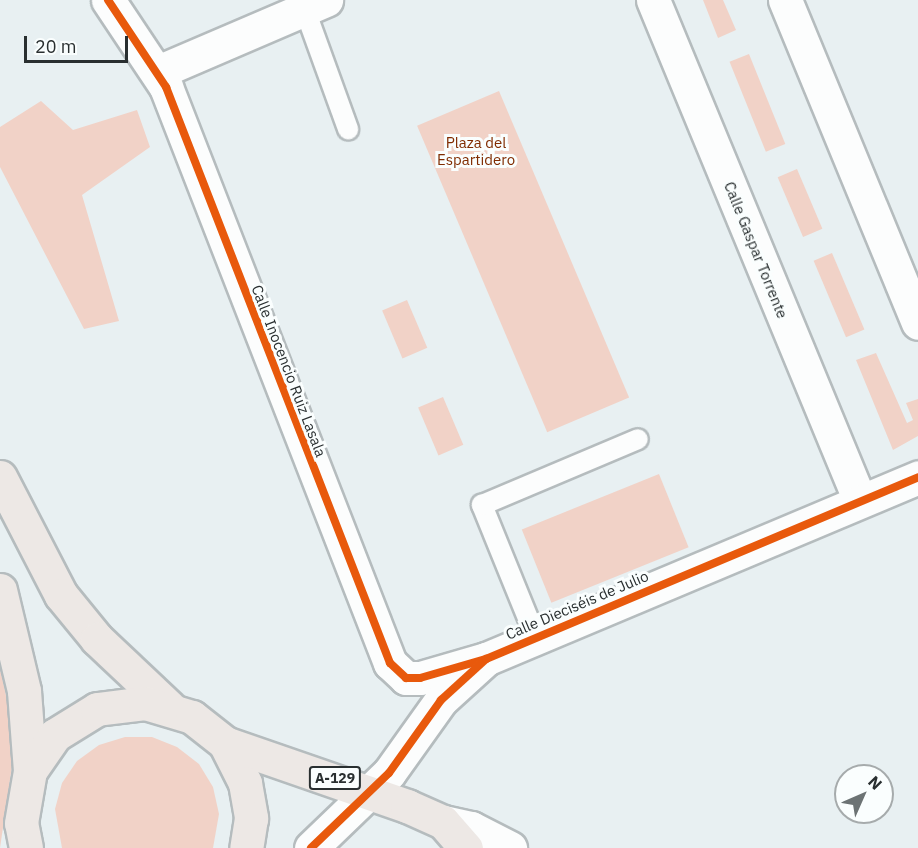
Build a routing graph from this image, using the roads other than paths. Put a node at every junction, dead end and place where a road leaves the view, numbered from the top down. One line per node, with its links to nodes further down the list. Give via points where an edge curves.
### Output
1 (108, 0): 5 (street, Calle Inocencio Ruiz Lasala)
2 (653, 0): 11 (street, Calle Gaspar Torrente)
3 (785, 0): 7 (street)
4 (315, 5): 5 (street); 6 (lane)
5 (158, 72): 14 (street, Calle Inocencio Ruiz Lasala, via 390,663 406,678 420,678)
6 (348, 129)
7 (918, 323)
8 (638, 439): 13 (lane, via 482,505)
9 (0, 477): 15 (main road, via 61,595 97,639)
10 (918, 477): 11 (street, Calle Dieciséis de Julio)
11 (860, 501): 13 (street, Calle Dieciséis de Julio)
12 (2, 605): 17 (main road, via 24,691)
13 (536, 638): 14 (street, Calle Dieciséis de Julio)
14 (486, 659): 18 (street, Calle Dieciséis de Julio, via 441,700)
15 (169, 707): 16 (main road, via 192,717); 17 (main road, via 145,703 97,709 55,735)
16 (225, 742): 18 (main road, A-129); 21 (main road, via 245,783 251,818)
17 (30, 771): 20 (main road)
18 (373, 791): 19 (main road, A-129); 22 (street, Calle Dieciséis de Julio)
19 (443, 822): 23 (main road, A-129); 24 (street, via 471,828)
20 (21, 840)
21 (246, 848)
22 (311, 848)
23 (466, 848)
24 (510, 848)

